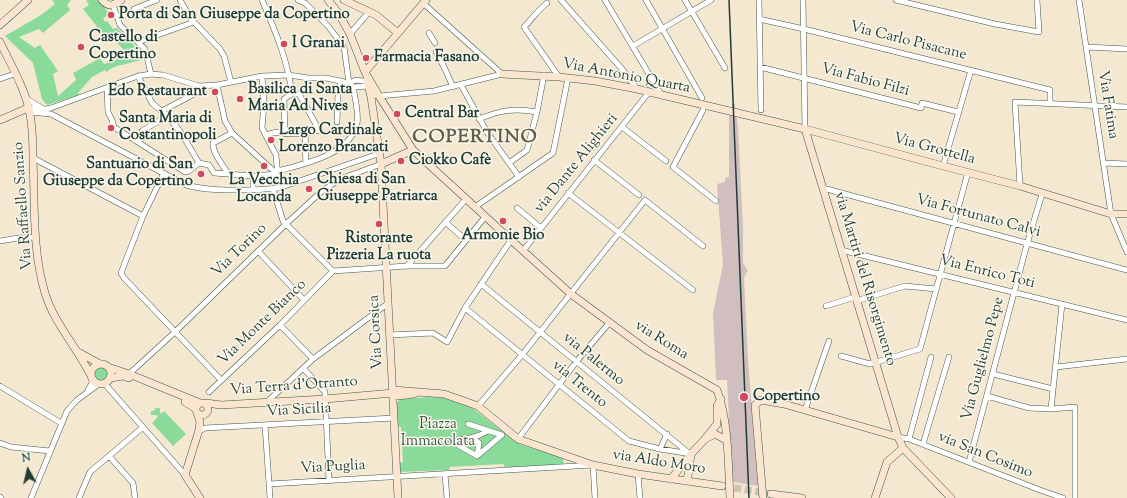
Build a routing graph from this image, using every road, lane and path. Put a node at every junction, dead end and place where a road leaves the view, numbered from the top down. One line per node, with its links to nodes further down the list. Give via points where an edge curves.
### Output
1 (28, 0): 30 (street)
2 (102, 0): 23 (street, via 107,5)
3 (121, 0): 23 (street)
4 (157, 0): 27 (street)
5 (180, 0): 29 (street)
6 (262, 0): 50 (street)
7 (298, 0): 62 (street, via 305,3 344,47)
8 (328, 0): 24 (street)
9 (339, 0): 24 (street)
10 (344, 0): 26 (street)
11 (561, 0): 67 (street)
12 (605, 0): 39 (street)
13 (646, 0): 31 (street)
14 (685, 0): 25 (street)
15 (711, 0): 25 (street)
16 (759, 0): 28 (street)
17 (803, 0): 32 (street)
18 (896, 0): 19 (street, via 1039,32)
19 (1037, 0)
20 (1079, 0): 40 (street, Via Fatima)
21 (424, 2): 33 (street); 49 (street)
22 (547, 3): 54 (street, via 524,27)
23 (113, 5): 27 (street)
24 (333, 6): 35 (street)
25 (692, 12): 31 (street); 44 (street)
26 (368, 13): 33 (street, via 376,15); 35 (street)
27 (118, 18): 37 (street, via 120,25)
28 (759, 19): 32 (street, Via Carlo Pisacane); 43 (street)
29 (194, 22): 37 (street); 59 (street, via 220,49)
30 (0, 25)
31 (662, 29): 39 (street); 74 (street)
32 (804, 29): 45 (street, Via Carlo Pisacane); 56 (street)
33 (398, 33): 46 (street)
34 (429, 33): 38 (street)
35 (350, 34): 46 (street)
36 (0, 42): 47 (street, Via Raffaello Sanzio)
37 (138, 42): 48 (street, via 145,49)
38 (436, 43)
39 (633, 46): 70 (street)
40 (1086, 47): 41 (street); 76 (street, Via Fatima)
41 (1127, 49)
42 (436, 52): 65 (street)
43 (760, 67): 56 (street, Via Fabio Filzi); 81 (street)
44 (724, 68)
45 (971, 70): 75 (street, Via Carlo Pisacane, via 1050,90); 85 (street)
46 (365, 72): 60 (street)
47 (14, 74): 57 (street); 73 (street, Via Raffaello Sanzio)
48 (151, 74): 52 (street); 64 (street)
49 (502, 74): 51 (street, Via Antonio Quarta); 63 (street, Via Antonio Quarta)
50 (290, 75): 53 (street); 58 (street); 69 (street)
51 (544, 75): 54 (street, Via Antonio Quarta); 84 (street)
52 (138, 76): 66 (street); 83 (street, via 152,103)
53 (262, 76): 59 (street); 96 (street, via 262,128)
54 (559, 77): 55 (street, Via Antonio Quarta)
55 (568, 78): 67 (street, Via Antonio Quarta); 119 (street, via 553,153)
56 (804, 78): 85 (street, Via Fabio Filzi, via 921,108 922,102); 93 (street)
57 (0, 79)
58 (341, 81): 62 (street); 91 (street)
59 (231, 82): 61 (street)
60 (369, 84): 62 (street, via 356,80); 71 (street, Via Corsica); 72 (street, via Roma)
61 (217, 85): 64 (street); 95 (street, via 225,121)
62 (351, 85): 106 (street, via 357,118 353,134 346,143 329,154)
63 (461, 85): 65 (street, Via Antonio Quarta); 88 (street)
64 (199, 86): 83 (street, via 194,94)
65 (453, 87): 72 (street, Via Antonio Quarta)
66 (107, 88): 78 (street, via 51,108); 98 (street, via 108,112 114,127)
67 (637, 89): 68 (street, Via Antonio Quarta)
68 (649, 92): 70 (street, Via Antonio Quarta); 92 (street, via Dante Alighieri)
69 (292, 94): 94 (street, via 299,94 319,130); 97 (street, via 284,99)
70 (662, 96): 82 (street, Via Antonio Quarta)
71 (371, 97): 72 (street); 100 (street, Via Corsica)
72 (380, 97): 99 (street, via Roma)
73 (25, 98): 78 (street); 79 (street, Via Raffaello Sanzio); 86 (street)
74 (702, 98)
75 (1050, 104): 76 (street); 121 (street, via 1014,102)
76 (1095, 106): 77 (street); 108 (street, Via Fatima)
77 (1127, 107)
78 (42, 108): 79 (street)
79 (29, 110): 86 (street); 90 (street, Via Raffaello Sanzio); 116 (street, via 51,114)
80 (703, 110): 129 (street, via 673,166)
81 (762, 110)
82 (734, 111): 93 (street, Via Grottella)
83 (162, 112): 87 (street)
84 (537, 112): 88 (street, via 519,109 494,112); 107 (street, via 527,150)
85 (958, 112): 112 (street)
86 (16, 114): 89 (street); 90 (street)
87 (167, 116): 98 (street, via 142,131 145,135); 105 (street)
88 (480, 119): 107 (street)
89 (0, 120)
90 (31, 121): 101 (street, Via Raffaello Sanzio)
91 (337, 122)
92 (622, 127): 103 (street, via Dante Alighieri); 104 (street)
93 (806, 129): 112 (street, Via Grottella); 123 (street, via Martiri del Risorgimento)
94 (306, 133): 97 (street); 106 (street)
95 (232, 134): 102 (street, via 213,143); 114 (street)
96 (265, 134): 97 (street); 114 (street, via 276,155)
97 (285, 134)
98 (138, 142): 105 (street, via 185,172)
99 (413, 150): 109 (street); 128 (street, via Roma)
100 (378, 154): 109 (street, Via Corsica); 113 (street)
101 (33, 158): 134 (street); 141 (street, Via Raffaello Sanzio)
102 (220, 160): 111 (street); 117 (street)
103 (594, 160): 125 (street, via Dante Alighieri); 127 (street)
104 (666, 161)
105 (199, 163): 111 (street)
106 (306, 163): 114 (street)
107 (509, 163): 119 (street)
108 (1104, 163): 110 (street); 132 (street, Via Fatima)
109 (380, 164): 120 (street, Via Torino); 152 (street, Via Corsica)
110 (1127, 164)
111 (209, 165): 117 (street, via 214,173)
112 (942, 166): 115 (street, Via Grottella)
113 (337, 168): 120 (street); 122 (street)
114 (277, 172): 118 (street); 122 (street)
115 (968, 172): 121 (street, Via Grottella); 138 (street)
116 (164, 174): 124 (street, via 198,188); 134 (street)
117 (228, 174): 118 (street)
118 (252, 176): 124 (street)
119 (519, 176): 130 (street)
120 (340, 178): 137 (street, Via Torino)
121 (1020, 186): 126 (street, Via Grottella)
122 (276, 188): 124 (street); 137 (street, via 283,221)
123 (823, 188): 138 (street, Via Fortunato Calvi); 147 (street, via Martiri del Risorgimento)
124 (253, 190)
125 (568, 193): 139 (street, via Dante Alighieri); 140 (street)
126 (1042, 194): 132 (street, Via Grottella); 145 (street, Via Guglielmo Pepe)
127 (639, 195)
128 (466, 199): 130 (street, via Roma); 136 (street)
129 (716, 201)
130 (475, 207): 135 (street, via Roma)
131 (517, 208): 139 (street)
132 (1112, 214): 133 (street, Via Grottella); 150 (street, Via Fatima)
133 (1127, 214)
134 (143, 216): 170 (street, via 122,273)
135 (485, 217): 142 (street); 143 (street, via Roma)
136 (445, 222): 142 (street); 151 (street)
137 (287, 223): 148 (street, Via Torino); 154 (street)
138 (954, 223): 145 (street, Via Fortunato Calvi); 155 (street)
139 (541, 228): 149 (street, via Dante Alighieri)
140 (619, 233): 146 (street, via 645,200); 157 (street); 160 (street)
141 (36, 237): 144 (street); 174 (street, Via Raffaello Sanzio, via 40,272 51,311)
142 (466, 240): 151 (street, via 445,266)
143 (510, 240): 149 (street, via Roma); 156 (street)
144 (0, 241)
145 (1027, 244): 153 (street, Via Fortunato Calvi); 159 (street, Via Guglielmo Pepe)
146 (703, 246)
147 (841, 250): 155 (street, Via Enrico Toti); 161 (street, via Martiri del Risorgimento)
148 (258, 251): 162 (street); 170 (street, Via Torino)
149 (523, 251): 160 (street, via Roma)
150 (1127, 252)
151 (407, 266): 152 (street)
152 (386, 268): 154 (street); 163 (street, Via Corsica)
153 (1127, 270)
154 (333, 271): 162 (street, Via Monte Bianco)
155 (940, 273): 158 (street); 159 (street, Via Enrico Toti)
156 (481, 284): 166 (street); 171 (street, via Palermo)
157 (693, 290)
158 (936, 290): 161 (street, via 905,286); 182 (street, via 920,349)
159 (1014, 292): 164 (street, Via Enrico Toti); 188 (street, Via Guglielmo Pepe)
160 (571, 294): 168 (street, via Roma); 171 (street)
161 (856, 299): 165 (street); 182 (street, via Martiri del Risorgimento)
162 (304, 300): 169 (street, Via Monte Bianco)
163 (388, 304): 172 (street, Via Corsica); 180 (street)
164 (1062, 304): 167 (street, Via Enrico Toti); 185 (street)
165 (826, 306)
166 (466, 308): 172 (street, via 447,342 433,333); 175 (street, via Trento)
167 (1127, 320)
168 (610, 322): 181 (street); 201 (street, via Roma, via 647,350 717,390)
169 (280, 325): 180 (street); 191 (street, Via Monte Bianco)
170 (175, 332): 187 (street, Via Torino); 191 (street)
171 (540, 333): 175 (street); 181 (street, via Palermo)
172 (389, 335): 198 (street, Via Corsica)
173 (829, 342): 206 (street)
174 (78, 352): 183 (street); 189 (street)
175 (522, 355): 193 (street, via Trento); 203 (street)
176 (841, 356): 182 (street)
177 (931, 357): 223 (street)
178 (949, 357): 226 (street)
179 (1127, 359): 185 (street)
180 (313, 360): 186 (street)
181 (576, 362): 193 (street); 217 (street, via Palermo)
182 (875, 363): 219 (street, via Martiri del Risorgimento)
183 (100, 364): 184 (street); 189 (street, via 93,367)
184 (108, 367): 187 (street, Via Terra d'Otranto); 190 (street)
185 (1056, 367): 195 (street)
186 (303, 368): 200 (street, via 325,392); 202 (street)
187 (129, 374): 204 (street, Via Terra d'Otranto)
188 (993, 374): 195 (street); 199 (street, Via Guglielmo Pepe)
189 (91, 377): 192 (street); 197 (street, via 92,382)
190 (110, 378): 192 (street); 204 (street, Via Terra d'Otranto, via 128,377)
191 (221, 380): 196 (street, Via Monte Bianco)
192 (101, 384): 197 (street); 215 (street)
193 (559, 385): 221 (street); 228 (street, via Trento, via 629,441)
194 (0, 386): 209 (street)
195 (1053, 389): 205 (street)
196 (208, 392)
197 (86, 393): 209 (street, via 67,411)
198 (393, 393): 200 (street, Via Terra d'Otranto); 203 (street, Via Terra d'Otranto, via 444,394); 207 (street, Via Corsica)
199 (987, 396): 205 (street, via 1029,408); 233 (street, Via Guglielmo Pepe)
200 (325, 399): 202 (street, Via Terra d'Otranto); 208 (street)
201 (721, 399): 211 (street, via 717,406); 214 (street)
202 (267, 402): 204 (street, Via Terra d'Otranto)
203 (478, 406): 221 (street)
204 (202, 409): 213 (street)
205 (1051, 409): 262 (street, via 1075,408)
206 (805, 410): 219 (street); 257 (street, via 761,400 755,404)
207 (394, 418): 208 (street, Via Sicilia); 239 (street, Via Corsica)
208 (326, 421): 212 (street, Via Sicilia); 241 (street)
209 (61, 423): 229 (street)
210 (468, 424): 216 (street)
211 (717, 424): 214 (street); 222 (street)
212 (265, 425): 213 (street, Via Sicilia); 244 (street)
213 (201, 426): 238 (street)
214 (725, 427): 218 (street); 224 (street)
215 (142, 428): 231 (street); 238 (street)
216 (488, 431): 220 (street); 232 (street, via 502,435)
217 (667, 434): 228 (street); 230 (street, via Palermo)
218 (715, 434): 222 (street); 224 (street)
219 (898, 437): 223 (street, via San Cosimo); 227 (street, via Martiri del Risorgimento)
220 (473, 438): 232 (street, via 479,443); 232 (street, via 451,441)
221 (518, 439): 235 (street)
222 (705, 439): 230 (street)
223 (908, 439): 226 (street, via San Cosimo)
224 (726, 440): 256 (street)
225 (0, 443): 229 (street, via 11,447)
226 (923, 444): 233 (street, via San Cosimo)
227 (903, 448): 259 (street, via 887,462); 260 (street, via Martiri del Risorgimento)
228 (660, 449): 230 (street, via Trento)
229 (50, 451): 247 (street)
230 (690, 454): 234 (street)
231 (109, 456): 248 (street, via 90,472); 249 (street, via 133,483)
232 (478, 456)
233 (970, 462): 261 (street, via San Cosimo)
234 (687, 464): 240 (street); 242 (street, via 684,470); 243 (street)
235 (593, 466): 236 (street, Via Puglia); 237 (street, via Aldo Moro); 254 (street)
236 (445, 474): 239 (street, Via Puglia); 253 (street)
237 (638, 474): 240 (street, via Aldo Moro); 255 (street)
238 (186, 475): 250 (street)
239 (398, 477): 241 (street, Via Puglia); 252 (street, Via Corsica)
240 (671, 479): 242 (street, via Aldo Moro)
241 (329, 480): 244 (street, Via Puglia)
242 (685, 481): 243 (street, via Aldo Moro)
243 (701, 483): 245 (street, via Aldo Moro)
244 (269, 484): 251 (street)
245 (722, 486)
246 (771, 494): 258 (street)
247 (31, 498)
248 (79, 498)
249 (135, 498)
250 (200, 498)
251 (270, 498)
252 (398, 498)
253 (446, 498)
254 (595, 498)
255 (640, 498)
256 (730, 498)
257 (763, 498)
258 (802, 498)
259 (875, 498)
260 (951, 498)
261 (1063, 498)
262 (1075, 498)

